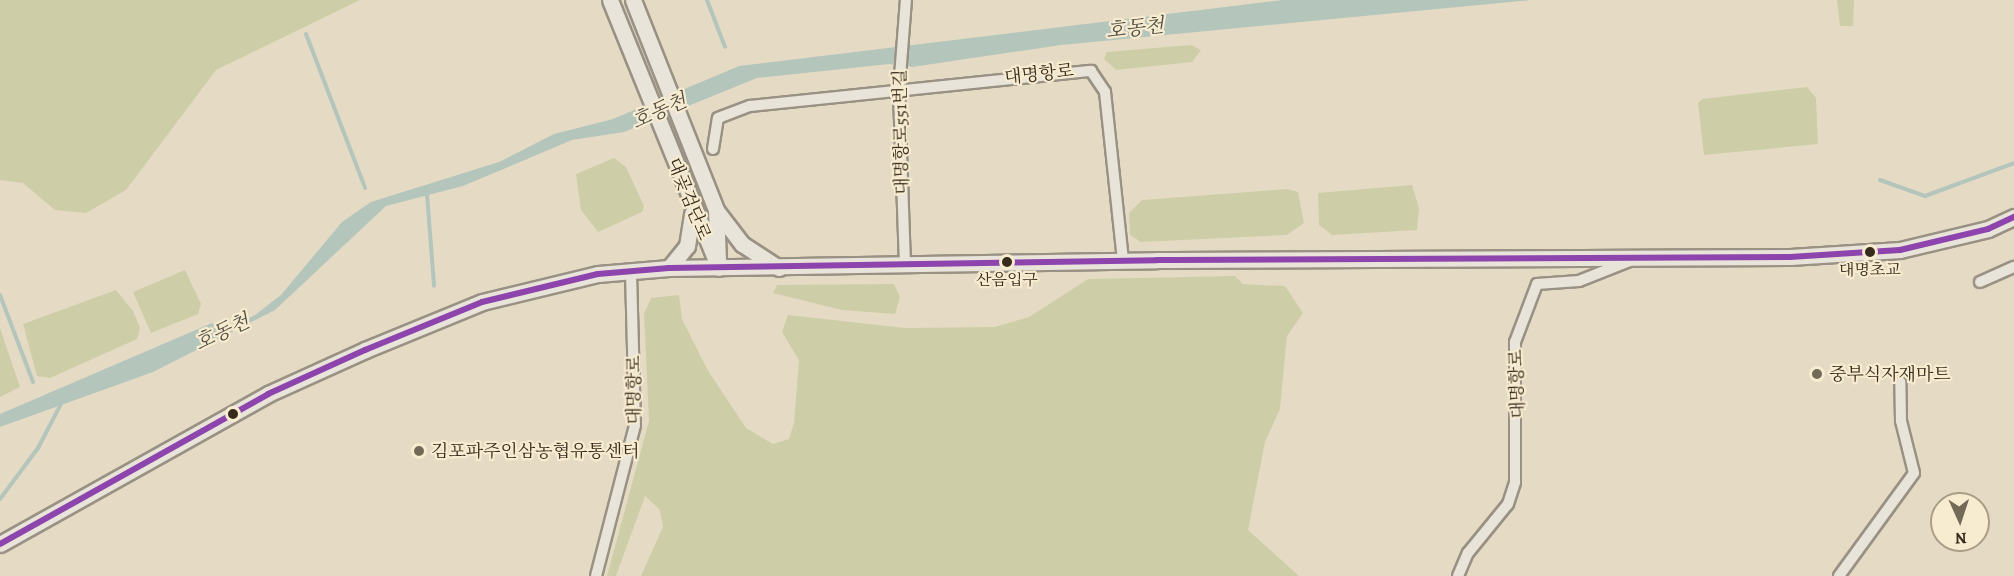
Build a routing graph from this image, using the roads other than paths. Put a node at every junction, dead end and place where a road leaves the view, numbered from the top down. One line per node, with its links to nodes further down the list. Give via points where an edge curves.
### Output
1 (610, 0): 6 (main road, 대곶검단로)
2 (633, 0): 7 (main road, 대곶검단로)
3 (906, 0): 4 (street, 대명항로551번길)
4 (899, 87): 5 (street, via 802,98 727,112 718,118); 12 (street, 대명항로, via 1062,69 1098,75 1105,92); 13 (street, 대명항로551번길)
5 (713, 149)
6 (692, 210): 15 (main road, via 687,246); 16 (main road, 대곶검단로)
7 (716, 210): 16 (main road, 대곶검단로); 17 (main road, via 742,244)
8 (2014, 217): 9 (main road, 대명항로)
9 (1988, 229): 10 (main road); 11 (main road, 대명항로, via 1900,250)
10 (2014, 229)
11 (1638, 258): 12 (main road, 대명항로); 23 (street, 대명항로, via 1593,277 1537,284 1515,342 1515,482 1508,504 1468,553)
12 (1123, 261): 13 (main road, 대명항로)
13 (905, 265): 17 (main road, 대명항로)
14 (2014, 267): 19 (street)
15 (669, 268): 16 (main road, 대명항로); 18 (main road, 대명항로)
16 (718, 268): 17 (main road, 대명항로)
17 (780, 268)
18 (631, 270): 21 (main road, 대명항로, via 541,284 365,350 268,394); 22 (street, 대명항로, via 635,425)
19 (1980, 282)
20 (1900, 382): 24 (street, via 1900,421 1914,473)
21 (0, 544)
22 (596, 576)
23 (1458, 576)
24 (1839, 576)

